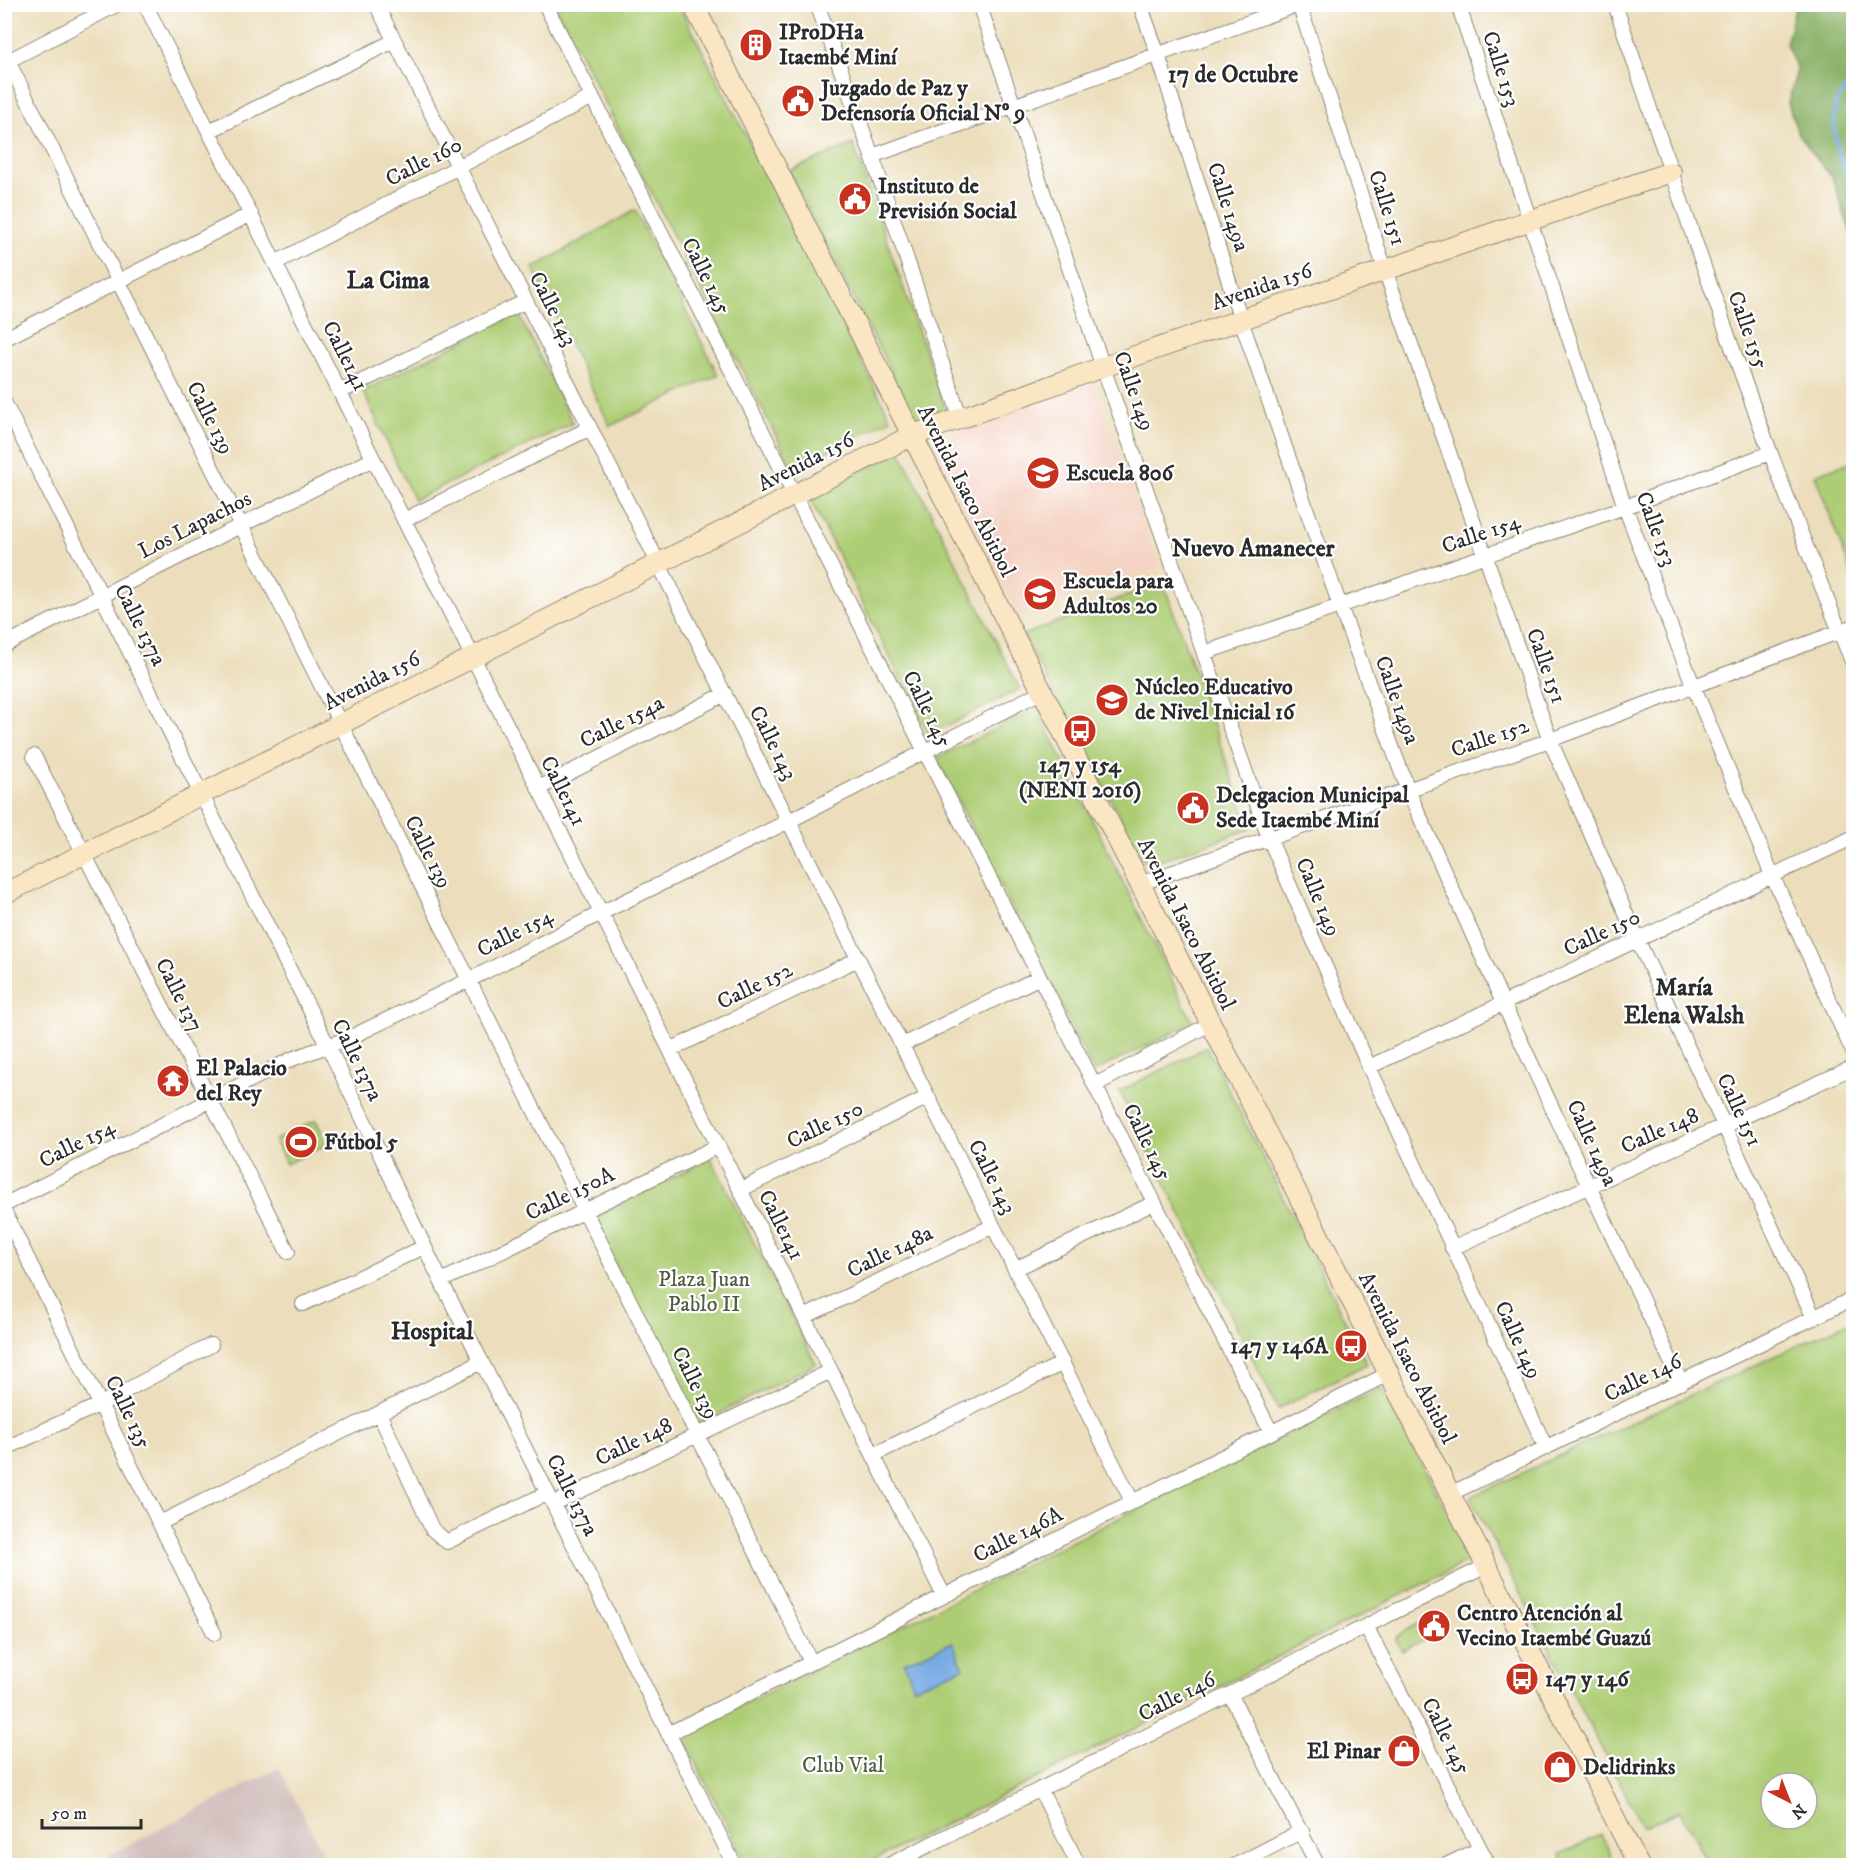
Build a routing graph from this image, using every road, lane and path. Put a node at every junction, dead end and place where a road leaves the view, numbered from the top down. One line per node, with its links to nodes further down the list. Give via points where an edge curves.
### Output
1 (145, 4): 17 (street, Calle141)
2 (375, 4): 12 (street, Calle 143)
3 (544, 4): 15 (street, Calle 145)
4 (693, 4): 34 (main road, Avenida Isaco Abitbol)
5 (817, 4): 18 (street)
6 (979, 4): 16 (street, Calle 149)
7 (1140, 4): 13 (street, Calle 149a)
8 (1458, 4): 22 (street, Calle 153)
9 (1615, 4): 20 (street, Calle 155)
10 (1299, 5): 13 (street); 24 (street, Calle 151)
11 (111, 6): 14 (street)
12 (394, 41): 17 (street); 19 (street, Calle 143)
13 (1158, 55): 16 (street); 27 (street, Calle 149a)
14 (6, 62): 25 (street, Calle 139)
15 (592, 97): 19 (street, Calle 160); 37 (street, Calle 145)
16 (1013, 105): 18 (street); 29 (street, Calle 149)
17 (209, 131): 21 (street, Calle141)
18 (873, 156): 32 (street)
19 (458, 168): 23 (street, Calle 160); 26 (street, Calle 143)
20 (1671, 172): 22 (main road, Avenida 156); 35 (street, Calle 155)
21 (251, 214): 23 (street, Calle141); 25 (street)
22 (1529, 220): 24 (main road, Avenida 156); 38 (street, Calle 153)
23 (275, 263): 30 (street, Calle141)
24 (1385, 270): 27 (main road, Avenida 156); 41 (street, Calle 151)
25 (118, 281): 28 (street); 40 (street, Calle 139)
26 (525, 301): 30 (street); 33 (street, Calle 143)
27 (1241, 320): 29 (main road, Avenida 156); 44 (street, Calle 149a)
28 (4, 339)
29 (1103, 367): 32 (main road, Avenida 156); 48 (street, Calle 149)
30 (339, 392): 36 (street, Calle141)
31 (4, 402): 43 (street, Calle 137a)
32 (960, 417): 34 (main road, Avenida 156)
33 (590, 428): 39 (street); 42 (street, Calle 143)
34 (911, 436): 37 (main road, Avenida 156); 52 (main road, Avenida Isaco Abitbol)
35 (1770, 453): 38 (street, Calle 154); 46 (street, Calle 155)
36 (373, 459): 39 (street, Calle141); 40 (street, Los Lapachos)
37 (794, 495): 42 (main road, Avenida 156); 56 (street, Calle 145)
38 (1625, 507): 41 (street, Calle 154); 51 (street, Calle 153)
39 (404, 520): 49 (street, Calle141)
40 (240, 526): 43 (street, Los Lapachos); 54 (street, Calle 139)
41 (1484, 554): 44 (street, Calle 154); 55 (street, Calle 151)
42 (658, 564): 49 (main road, Avenida 156); 53 (street, Calle 143)
43 (102, 596): 47 (street, Los Lapachos); 60 (street, Calle 137a)
44 (1340, 606): 48 (street, Calle 154); 59 (street, Calle 149a)
45 (1854, 626): 46 (street, Calle 152)
46 (1839, 631): 50 (street, Calle 155); 51 (street, Calle 152)
47 (4, 645)
48 (1204, 653): 63 (street, Calle 149)
49 (473, 657): 54 (main road, Avenida 156); 58 (street, Calle141)
50 (1854, 666)
51 (1693, 685): 55 (street, Calle 152); 65 (street, Calle 153)
52 (1041, 692): 56 (street, Calle 154); 66 (main road, Avenida Isaco Abitbol)
53 (724, 694): 58 (street, Calle 154a); 61 (street, Calle 143)
54 (340, 724): 60 (main road, Avenida 156); 72 (street, Calle 139)
55 (1550, 740): 59 (street, Calle 152); 69 (street, Calle 151)
56 (924, 750): 61 (street, Calle 154); 71 (street, Calle 145)
57 (34, 756): 64 (street, Calle 137)
58 (538, 788): 68 (street, Calle141)
59 (1408, 790): 63 (street, Calle 152); 73 (street, Calle 149a)
60 (201, 794): 64 (main road, Avenida 156); 76 (street, Calle 137a)
61 (789, 821): 68 (street, Calle 154); 70 (street, Calle 143)
62 (1854, 837): 65 (street, Calle 150)
63 (1269, 838): 66 (street, Calle 152); 79 (street, Calle 149)
64 (83, 854): 67 (main road, Avenida 156); 83 (street, Calle 137)
65 (1772, 875): 69 (street, Calle 150); 78 (street, Calle 153)
66 (1139, 884): 74 (main road, Avenida Isaco Abitbol)
67 (4, 894)
68 (601, 913): 72 (street, Calle 154); 77 (street, Calle141)
69 (1637, 939): 73 (street, Calle 150); 84 (street, Calle 151)
70 (858, 959): 75 (street, Calle 143); 77 (street, Calle 152)
71 (1040, 977): 75 (street); 81 (street, Calle 145)
72 (469, 980): 76 (street, Calle 154); 91 (street, Calle 139)
73 (1503, 1003): 79 (street, Calle 150); 86 (street, Calle 149a)
74 (1210, 1024): 81 (street); 106 (main road, Avenida Isaco Abitbol)
75 (902, 1045): 82 (street, Calle 143)
76 (328, 1046): 83 (street, Calle 154, via 292,1059); 93 (street, Calle 137a)
77 (670, 1050): 85 (street, Calle141)
78 (1854, 1054)
79 (1369, 1067): 94 (street, Calle 149)
80 (1854, 1067): 84 (street, Calle 148)
81 (1095, 1085): 88 (street, Calle 145)
82 (928, 1097): 87 (street, Calle 150); 92 (street, Calle 143)
83 (210, 1101): 89 (street, Calle 154); 95 (street, Calle 137)
84 (1723, 1126): 86 (street, Calle 148); 101 (street, Calle 151)
85 (718, 1146): 87 (street, Calle141); 91 (street, Calle 150A)
86 (1589, 1186): 94 (street, Calle 148); 107 (street, Calle 149a)
87 (740, 1190): 100 (street, Calle141)
88 (1154, 1203): 96 (street); 110 (street, Calle 145)
89 (4, 1205)
90 (4, 1210): 108 (street, Calle 135)
91 (584, 1210): 97 (street, Calle 150A); 111 (street, Calle 139)
92 (993, 1226): 96 (street, Calle 143); 100 (street, Calle 148a)
93 (424, 1247): 97 (street, Calle 137a); 99 (street)
94 (1452, 1248): 112 (street, Calle 149)
95 (288, 1252)
96 (1015, 1269): 104 (street, Calle 143)
97 (441, 1281): 103 (street, Calle 137a)
98 (1854, 1298): 101 (street, Calle 146)
99 (303, 1304)
100 (804, 1317): 105 (street, Calle141)
101 (1814, 1318): 107 (street, Calle 146)
102 (212, 1346): 108 (street)
103 (481, 1362): 109 (street); 116 (street, Calle 137a)
104 (1063, 1364): 114 (street); 117 (street, Calle 143)
105 (831, 1371): 111 (street, Calle 148); 114 (street, Calle141)
106 (1388, 1374): 110 (street, Calle 146A); 115 (main road, Avenida Isaco Abitbol)
107 (1681, 1383): 112 (street, Calle 146)
108 (101, 1404): 113 (street); 118 (street, Calle 135)
109 (379, 1413): 116 (street, Calle 148, via 432,1529 447,1542); 118 (street)
110 (1272, 1432): 117 (street, Calle 146A)
111 (697, 1435): 116 (street, Calle 148); 123 (street, Calle 139)
112 (1546, 1448): 115 (street, Calle 146)
113 (4, 1449)
114 (873, 1455): 120 (street, Calle141)
115 (1450, 1494): 119 (main road, Avenida Isaco Abitbol)
116 (550, 1498): 125 (street, Calle 137a)
117 (1132, 1501): 120 (street, Calle 146A)
118 (160, 1523): 122 (street, Calle 135)
119 (1486, 1566): 121 (street, Calle 146); 137 (main road, Avenida Isaco Abitbol)
120 (944, 1596): 123 (street, Calle 146A)
121 (1366, 1626): 124 (street, Calle 146); 128 (street, Calle 145)
122 (214, 1633)
123 (811, 1662): 125 (street, Calle 146A)
124 (1230, 1694): 126 (street, Calle 146); 127 (street)
125 (668, 1734): 130 (street, Calle 137a)
126 (1040, 1788): 129 (street, Calle 146); 132 (street)
127 (1302, 1831): 133 (street); 134 (street)
128 (1480, 1849): 135 (street); 136 (street, Calle 145)
129 (907, 1861): 131 (street, Calle 146)
130 (735, 1866)
131 (887, 1866)
132 (1079, 1866)
133 (1234, 1866)
134 (1318, 1866)
135 (1444, 1866)
136 (1488, 1866)
137 (1639, 1866)

